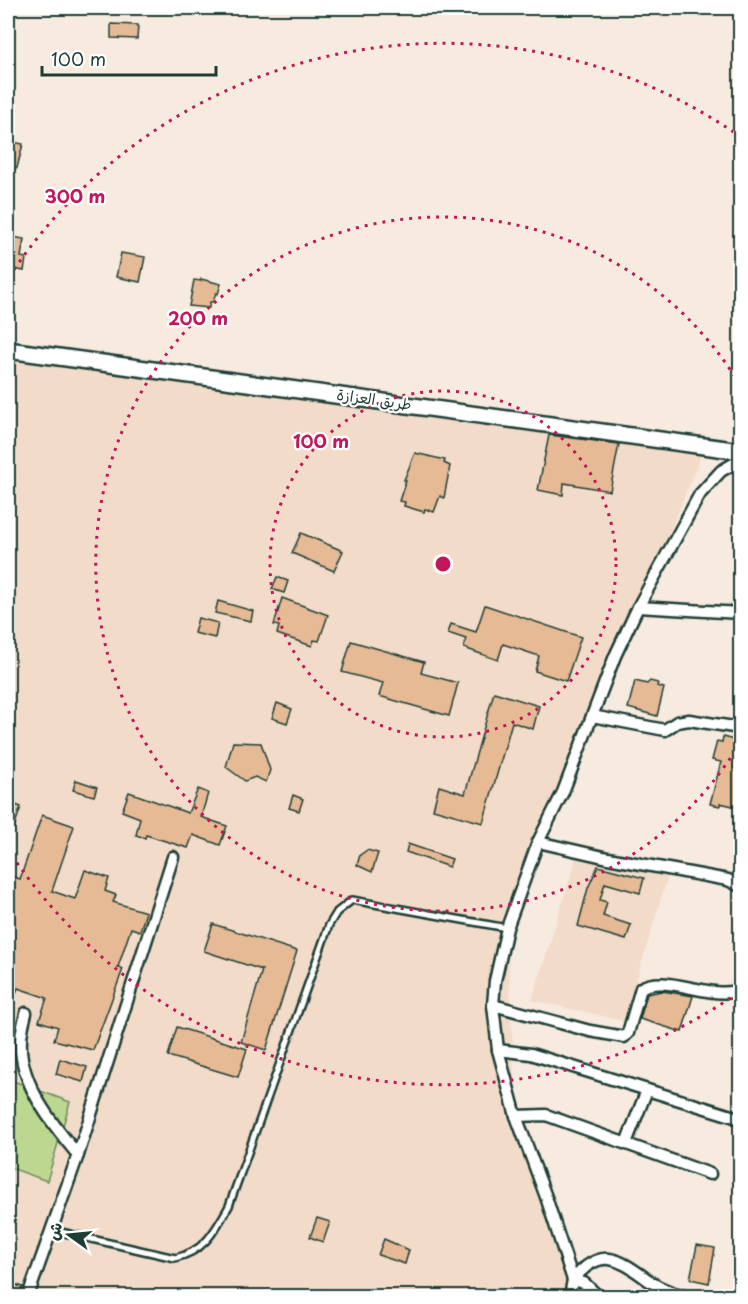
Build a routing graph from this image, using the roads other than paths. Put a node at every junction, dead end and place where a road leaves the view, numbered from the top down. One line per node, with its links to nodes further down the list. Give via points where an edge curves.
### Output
1 (8, 350): 2 (street, طريق العزازة)
2 (741, 451)
3 (741, 460): 4 (street, via 721,471 700,494)
4 (638, 607): 5 (street); 6 (street)
5 (741, 614)
6 (592, 716): 7 (street, via 665,730 689,720); 8 (street, via 563,792)
7 (741, 728)
8 (538, 842): 11 (street); 13 (street)
9 (173, 857): 22 (street)
10 (741, 877): 11 (street)
11 (728, 880): 12 (street)
12 (741, 886)
13 (507, 928): 15 (street); 24 (lane, via 352,900 329,925 229,1206 212,1235 193,1254 175,1258)
14 (741, 990): 15 (street, via 708,992 647,985 641,988 624,1037)
15 (493, 1005): 17 (street)
16 (26, 1012): 22 (street, via 21,1041 24,1066 45,1115)
17 (498, 1050): 18 (street, via 531,1053); 19 (street)
18 (647, 1090): 20 (street); 21 (street)
19 (516, 1116): 21 (street, via 546,1115); 25 (street)
20 (738, 1118)
21 (626, 1143): 23 (street)
22 (78, 1155): 24 (street)
23 (710, 1174)
24 (50, 1229): 28 (street)
25 (573, 1280): 29 (street); 30 (street, via 584,1283); 31 (street, via 583,1268 606,1257 619,1260 666,1290)
26 (8, 1293): 27 (main road)
27 (18, 1296)
28 (28, 1296)
29 (570, 1296)
30 (597, 1296)
31 (685, 1296)

